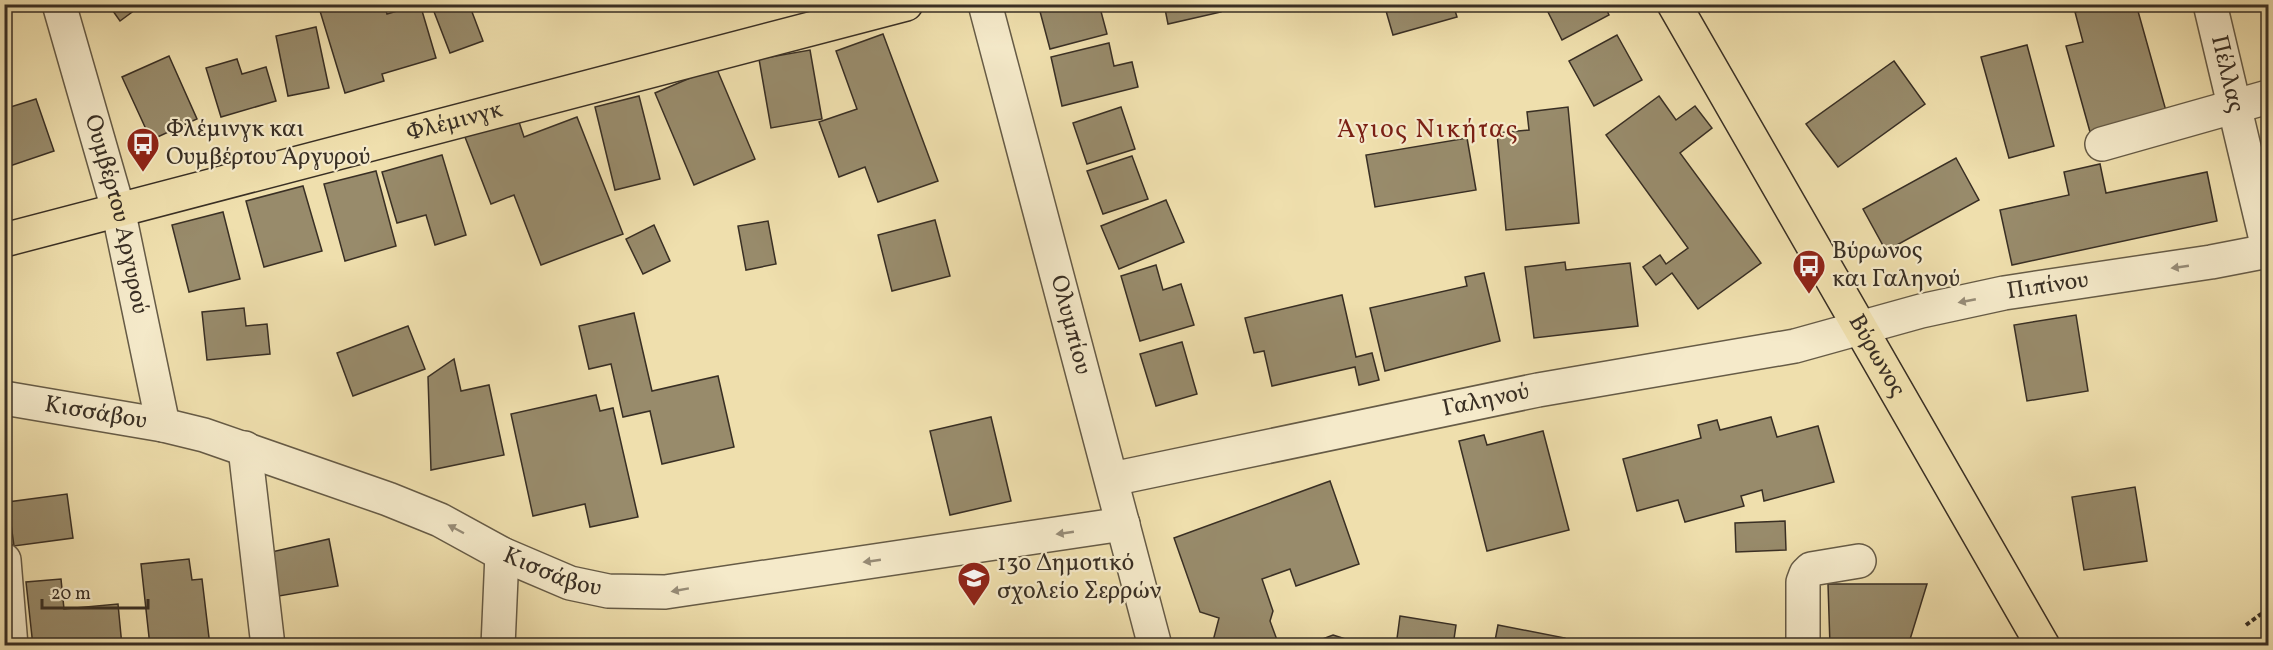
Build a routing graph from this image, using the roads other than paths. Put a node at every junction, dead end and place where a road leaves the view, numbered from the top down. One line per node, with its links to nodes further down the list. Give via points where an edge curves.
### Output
1 (58, 4): 9 (street, Ουμβέρτου Αργυρού)
2 (906, 4): 9 (main road, Φλέμινγκ)
3 (985, 4): 16 (street, Ολυμπίου)
4 (1674, 4): 12 (main road, Βύρωνος)
5 (2210, 4): 7 (street, Πέλλας)
6 (2268, 97): 7 (street)
7 (2236, 106): 8 (street); 11 (street, Πέλλας)
8 (2102, 144)
9 (118, 209): 10 (main road, Φλέμινγκ); 14 (street, Ουμβέρτου Αργυρού)
10 (4, 240)
11 (2258, 252): 12 (street, Πιπίνου, one-way to 12, via 1995,295)
12 (1860, 329): 16 (street, Γαληνού, via 1795,346 1538,390); 26 (main road, Βύρωνος)
13 (4, 398): 14 (street, Κισσάβου)
14 (163, 425): 15 (street, Κισσάβου)
15 (245, 448): 18 (street, Κισσάβου, one-way to 15, via 419,512); 22 (street)
16 (1112, 479): 17 (street, Ολυμπίου)
17 (1123, 524): 18 (street, Κισσάβου, one-way to 18, via 665,592 589,588); 24 (street, Ολυμπίου)
18 (502, 554): 23 (street)
19 (4, 560): 21 (street)
20 (1858, 561): 25 (street, via 1811,569 1806,574)
21 (10, 645)
22 (268, 645)
23 (498, 645)
24 (1155, 645)
25 (1803, 645)
26 (2043, 645)

